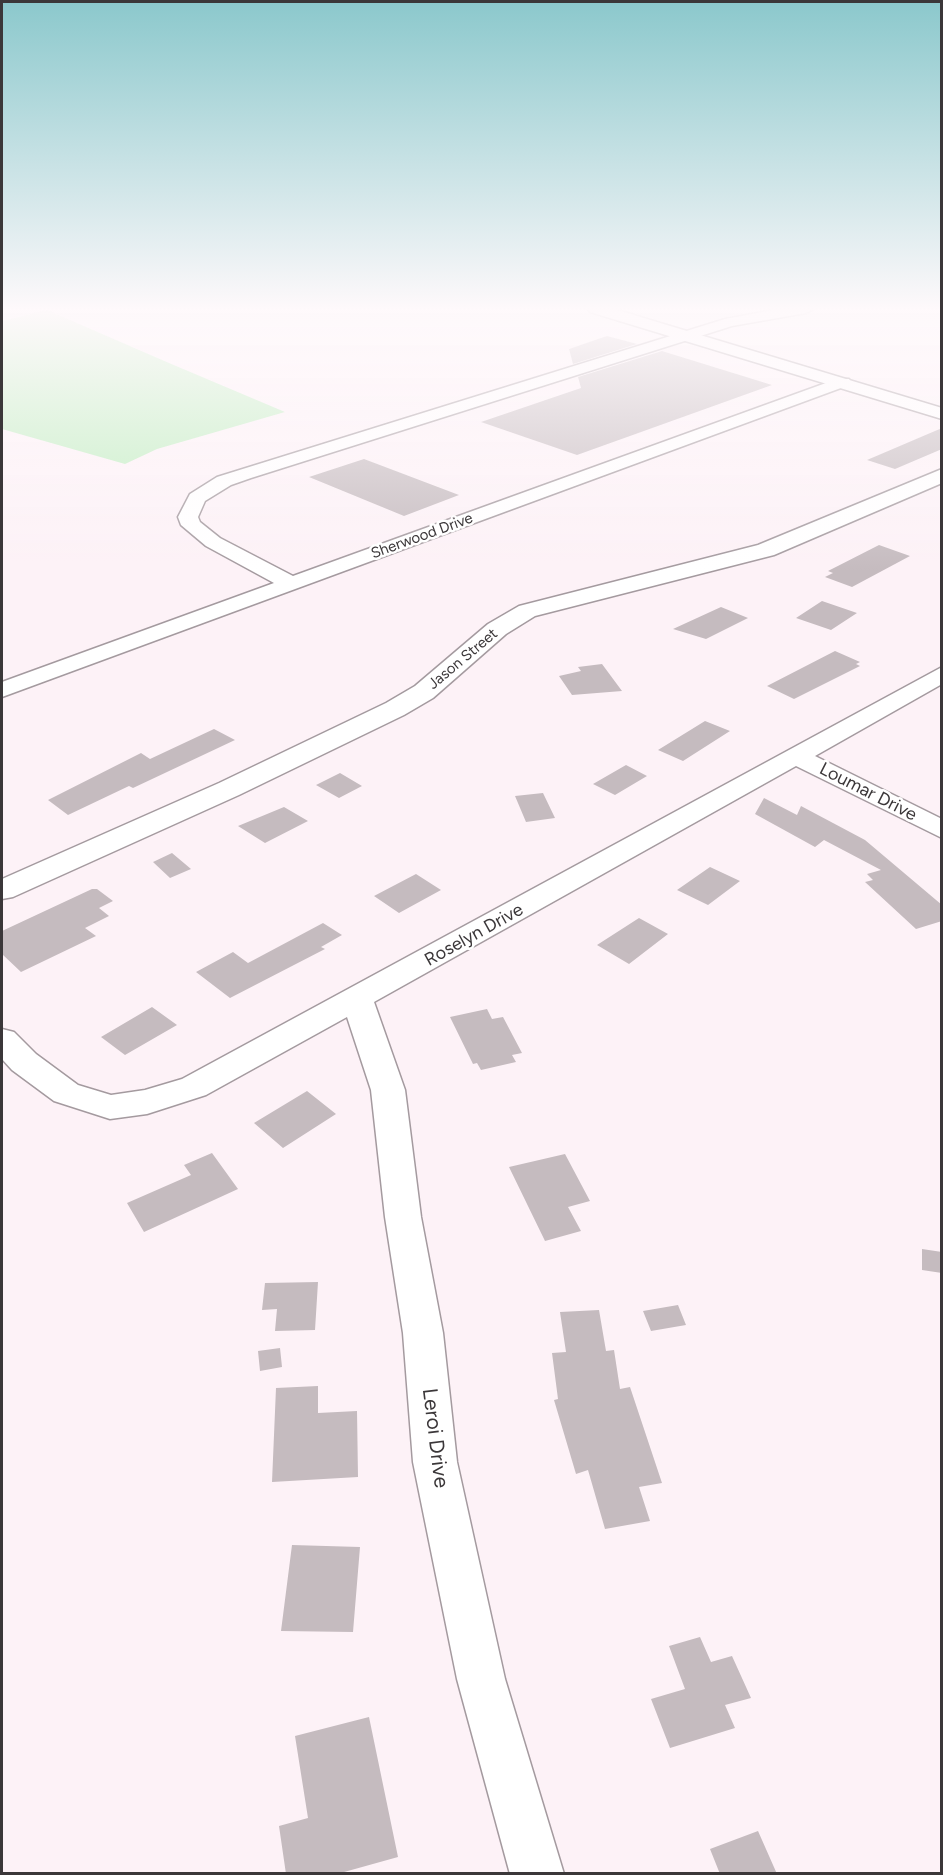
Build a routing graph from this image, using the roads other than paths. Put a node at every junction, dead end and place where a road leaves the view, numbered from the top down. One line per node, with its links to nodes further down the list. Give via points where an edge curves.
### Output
1 (494, 396): 6 (street, via 244,474 197,498 188,517 190,525)
2 (803, 396): 6 (street, Sherwood Drive)
3 (888, 396): 4 (street)
4 (942, 414)
5 (942, 475): 11 (street, Jason Street, via 766,550 527,611 497,629 424,692 395,709 229,789)
6 (289, 584): 8 (street, Sherwood Drive)
7 (942, 674): 9 (street, Roselyn Drive)
8 (2, 690)
9 (794, 755): 10 (street, Loumar Drive); 12 (street, Roselyn Drive)
10 (942, 830)
11 (6, 883)
12 (357, 999): 13 (street, Roselyn Drive, via 194,1087 119,1106 66,1094); 14 (street, Leroi Drive, via 388,1090 403,1217 423,1334 435,1462 481,1679)
13 (2, 1040)
14 (537, 1874)

